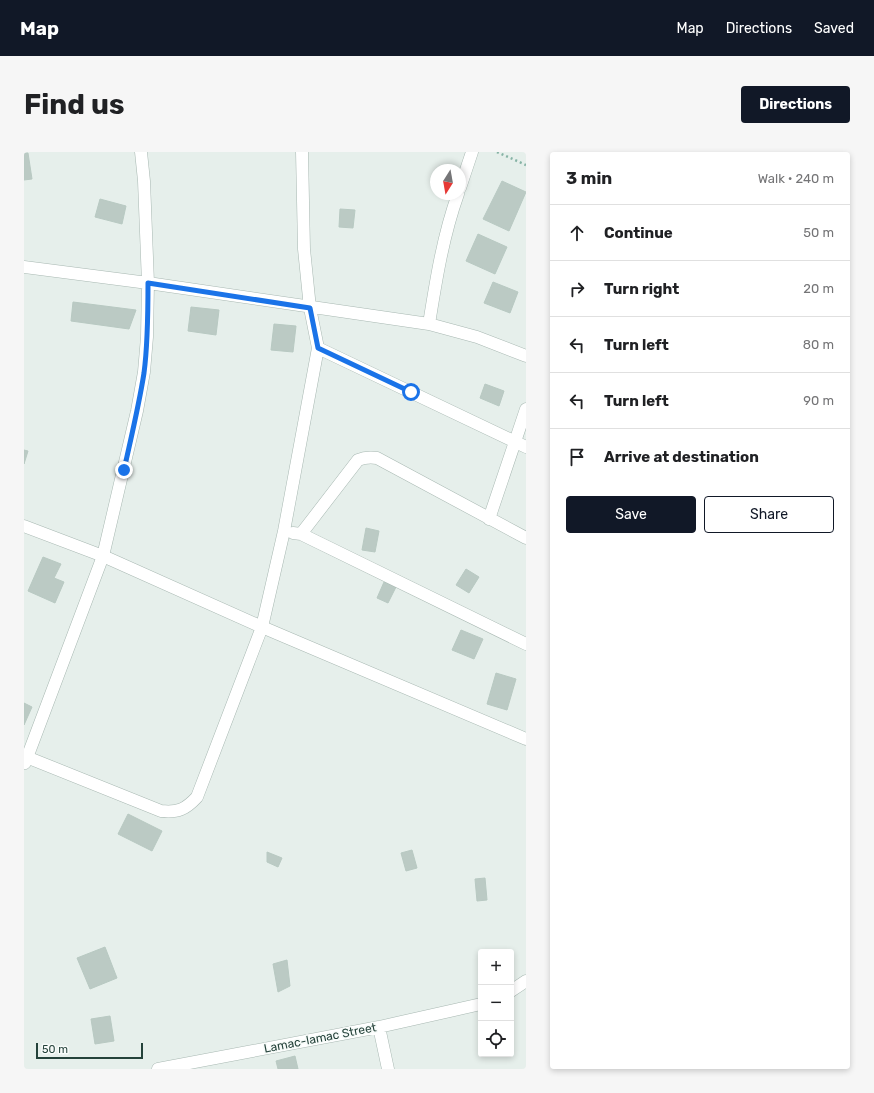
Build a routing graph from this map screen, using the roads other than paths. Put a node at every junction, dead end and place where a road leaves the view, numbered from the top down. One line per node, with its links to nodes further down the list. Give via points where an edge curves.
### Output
1 (141, 152): 7 (street)
2 (302, 152): 8 (street, via 304,249)
3 (472, 152): 4 (street)
4 (466, 170)
5 (456, 200): 9 (street, via 446,230)
6 (24, 267): 7 (street)
7 (148, 283): 8 (street); 19 (street, via 144,372 136,418)
8 (310, 308): 9 (street); 10 (street)
9 (429, 324): 11 (street, via 477,337)
10 (318, 348): 13 (street); 16 (street)
11 (526, 356)
12 (526, 409): 13 (street)
13 (521, 445): 14 (street)
14 (489, 519): 17 (street, via 377,458 364,457 358,460); 18 (street)
15 (24, 526): 19 (street)
16 (284, 531): 17 (street); 20 (street)
17 (301, 534): 21 (street)
18 (526, 538)
19 (103, 556): 20 (street); 23 (street)
20 (262, 627): 22 (street); 23 (street, via 197,797 182,810 172,812 149,808)
21 (526, 644)
22 (526, 739)
23 (25, 760)
24 (526, 981): 25 (street)
25 (514, 989)
26 (478, 1005): 27 (street, Lamac-lamac Street)
27 (379, 1027): 28 (street, Lamac-lamac Street); 29 (street)
28 (162, 1068)
29 (388, 1069)

